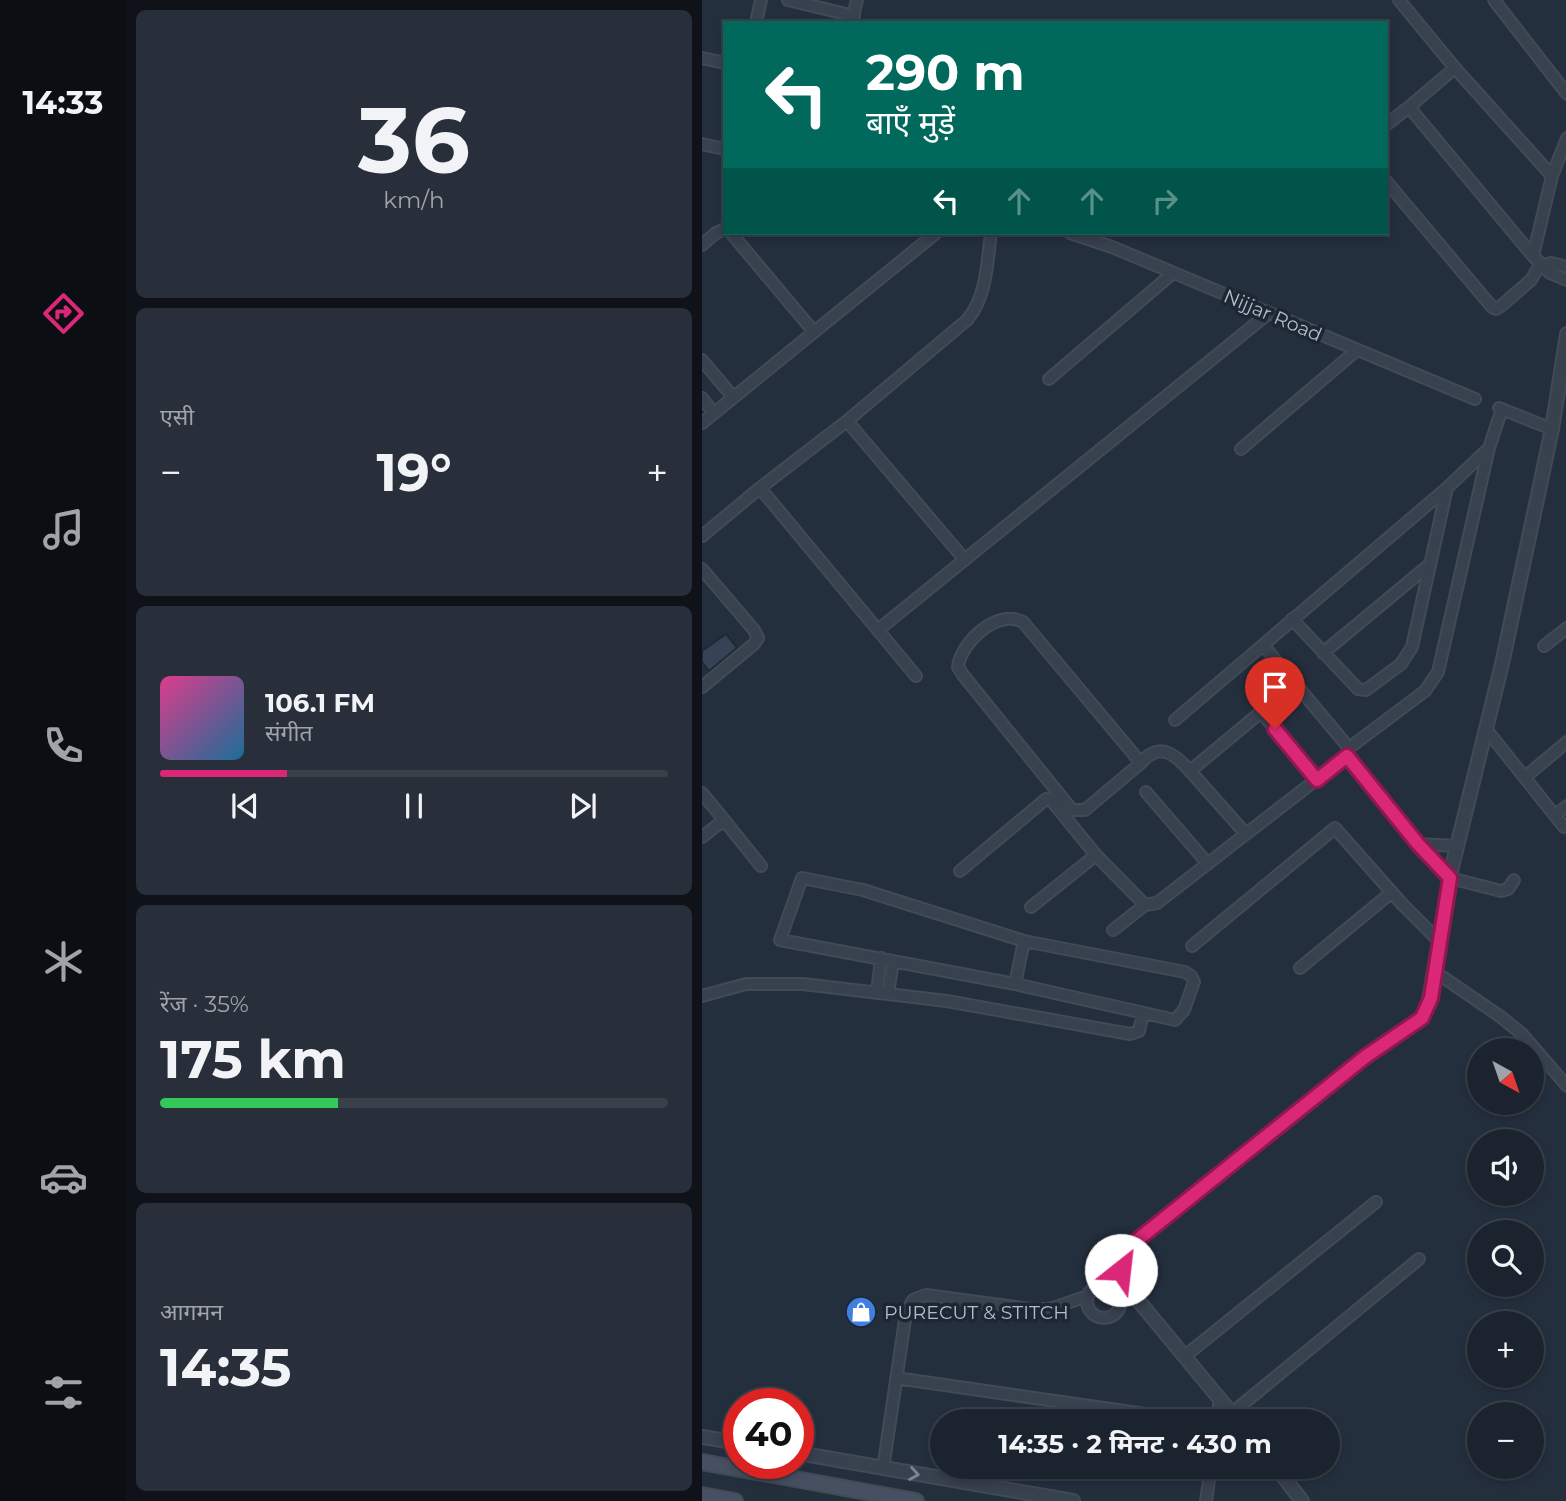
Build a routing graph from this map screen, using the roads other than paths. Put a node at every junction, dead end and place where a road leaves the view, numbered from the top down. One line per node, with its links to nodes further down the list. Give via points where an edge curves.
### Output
1 (761, 0): 7 (street)
2 (788, 0): 6 (street)
3 (857, 0): 6 (street)
4 (1399, 0): 10 (street)
5 (1494, 0): 11 (street)
6 (853, 19)
7 (756, 21)
8 (702, 58): 9 (street)
9 (723, 63)
10 (1455, 68): 12 (street); 17 (street)
11 (1566, 94)
12 (1409, 107): 13 (street); 25 (street)
13 (1388, 123)
14 (1566, 138): 17 (street)
15 (702, 144): 16 (street)
16 (723, 149)
17 (1552, 176): 25 (street)
18 (1388, 183): 25 (street, via 1492,307 1501,306 1531,280)
19 (723, 230): 24 (street)
20 (738, 235): 30 (street)
21 (934, 235): 30 (street)
22 (991, 235): 39 (street, via 982,293 974,312)
23 (1076, 235): 27 (street, Nijjar Road)
24 (702, 244)
25 (1539, 262): 26 (street); 28 (street)
26 (1566, 267)
27 (1173, 272): 29 (street, Nijjar Road); 34 (street)
28 (1566, 280)
29 (1269, 313): 32 (street, Nijjar Road); 48 (street)
30 (814, 332): 35 (street)
31 (1566, 334): 41 (street)
32 (1357, 349): 37 (street, Nijjar Road); 44 (street)
33 (702, 360): 35 (street)
34 (1050, 379)
35 (733, 397): 38 (street)
36 (702, 398): 38 (street)
37 (1475, 398)
38 (714, 413): 40 (street)
39 (847, 421): 45 (street); 48 (street)
40 (702, 423)
41 (1552, 429): 42 (street); 43 (street, via 1500,409); 60 (street)
42 (1566, 435)
43 (1489, 448): 46 (street); 54 (street, via 1438,672 1425,691 1349,748)
44 (1241, 449)
45 (760, 488): 47 (street); 53 (street)
46 (1447, 488): 49 (street); 51 (street)
47 (702, 536)
48 (965, 560): 53 (street)
49 (1429, 565): 56 (street); 56 (street, via 1412,647 1401,664 1361,690)
50 (702, 569): 58 (street, via 758,638)
51 (1292, 619): 54 (street); 56 (street)
52 (1566, 628): 55 (street)
53 (878, 630): 57 (street)
54 (1263, 645): 59 (street)
55 (1544, 646)
56 (1323, 653)
57 (916, 676)
58 (702, 687)
59 (1175, 720)
60 (1486, 729): 64 (street); 75 (street)
61 (1566, 742): 64 (street)
62 (1141, 763): 62 (street, via 1085,810 1072,810 963,675 958,667 962,652 979,633 1000,620 1023,622); 63 (street, via 1155,751 1166,752 1178,757)
63 (1190, 771): 65 (street, via 1261,712); 72 (street)
64 (1524, 777): 69 (street)
65 (1317, 780): 72 (street); 74 (street, via 1347,756)
66 (1146, 792): 77 (street)
67 (702, 793): 70 (street)
68 (1566, 806): 69 (street)
69 (1555, 815): 71 (street)
70 (724, 820): 73 (street); 78 (street)
71 (1564, 827)
72 (1246, 834): 77 (street)
73 (702, 837)
74 (1418, 844): 75 (street); 80 (street)
75 (1457, 846): 80 (street)
76 (1096, 855): 79 (street, via 1046,799); 83 (street); 84 (street)
77 (1208, 864): 83 (street, via 1157,903)
78 (761, 866)
79 (960, 871)
80 (1450, 878): 81 (street, via 1501,891); 87 (street)
81 (1514, 880)
82 (1392, 892): 87 (street); 88 (street, via 1335,828); 91 (street)
83 (1145, 905): 85 (street)
84 (1031, 907)
85 (1113, 930)
86 (1024, 941): 89 (street, via 863,890 802,878 780,940); 93 (street); 96 (street, via 1191,976 1194,982 1178,1018)
87 (1439, 941): 92 (street)
88 (1192, 946)
89 (881, 958): 90 (street); 94 (street)
90 (893, 961): 93 (street); 94 (street)
91 (1300, 968)
92 (1434, 971): 97 (street, via 1522,1034); 100 (street, via 1431,998 1422,1018 1365,1057 1130,1246 1121,1270)
93 (1015, 984): 96 (street)
94 (882, 994): 95 (street, via 803,984 746,984); 96 (street, via 1130,1034 1140,1031)
95 (702, 996)
96 (1143, 1013)
97 (1566, 1086)
98 (1376, 1202): 102 (street)
99 (1419, 1259): 108 (street)
100 (1125, 1292): 101 (street, via 1105,1284 1094,1287); 101 (street, via 1116,1314 1106,1318 1091,1312); 102 (street)
101 (1087, 1296): 103 (street, via 1037,1310 920,1296 906,1313)
102 (1185, 1356): 104 (street)
103 (896, 1378): 105 (street); 113 (street)
104 (1220, 1398): 106 (street); 107 (street)
105 (1111, 1409)
106 (1218, 1409)
107 (1229, 1409)
108 (1244, 1409)
109 (702, 1437): 110 (street)
110 (723, 1440)
111 (814, 1456): 113 (street)
112 (702, 1462): 118 (main road)
113 (882, 1469): 119 (street, one-way to 119)
114 (1209, 1479): 120 (street)
115 (1285, 1479): 121 (street)
116 (702, 1495): 117 (main road)
117 (735, 1501)
118 (916, 1501)
119 (1072, 1501)
120 (1206, 1501)
121 (1302, 1501)

